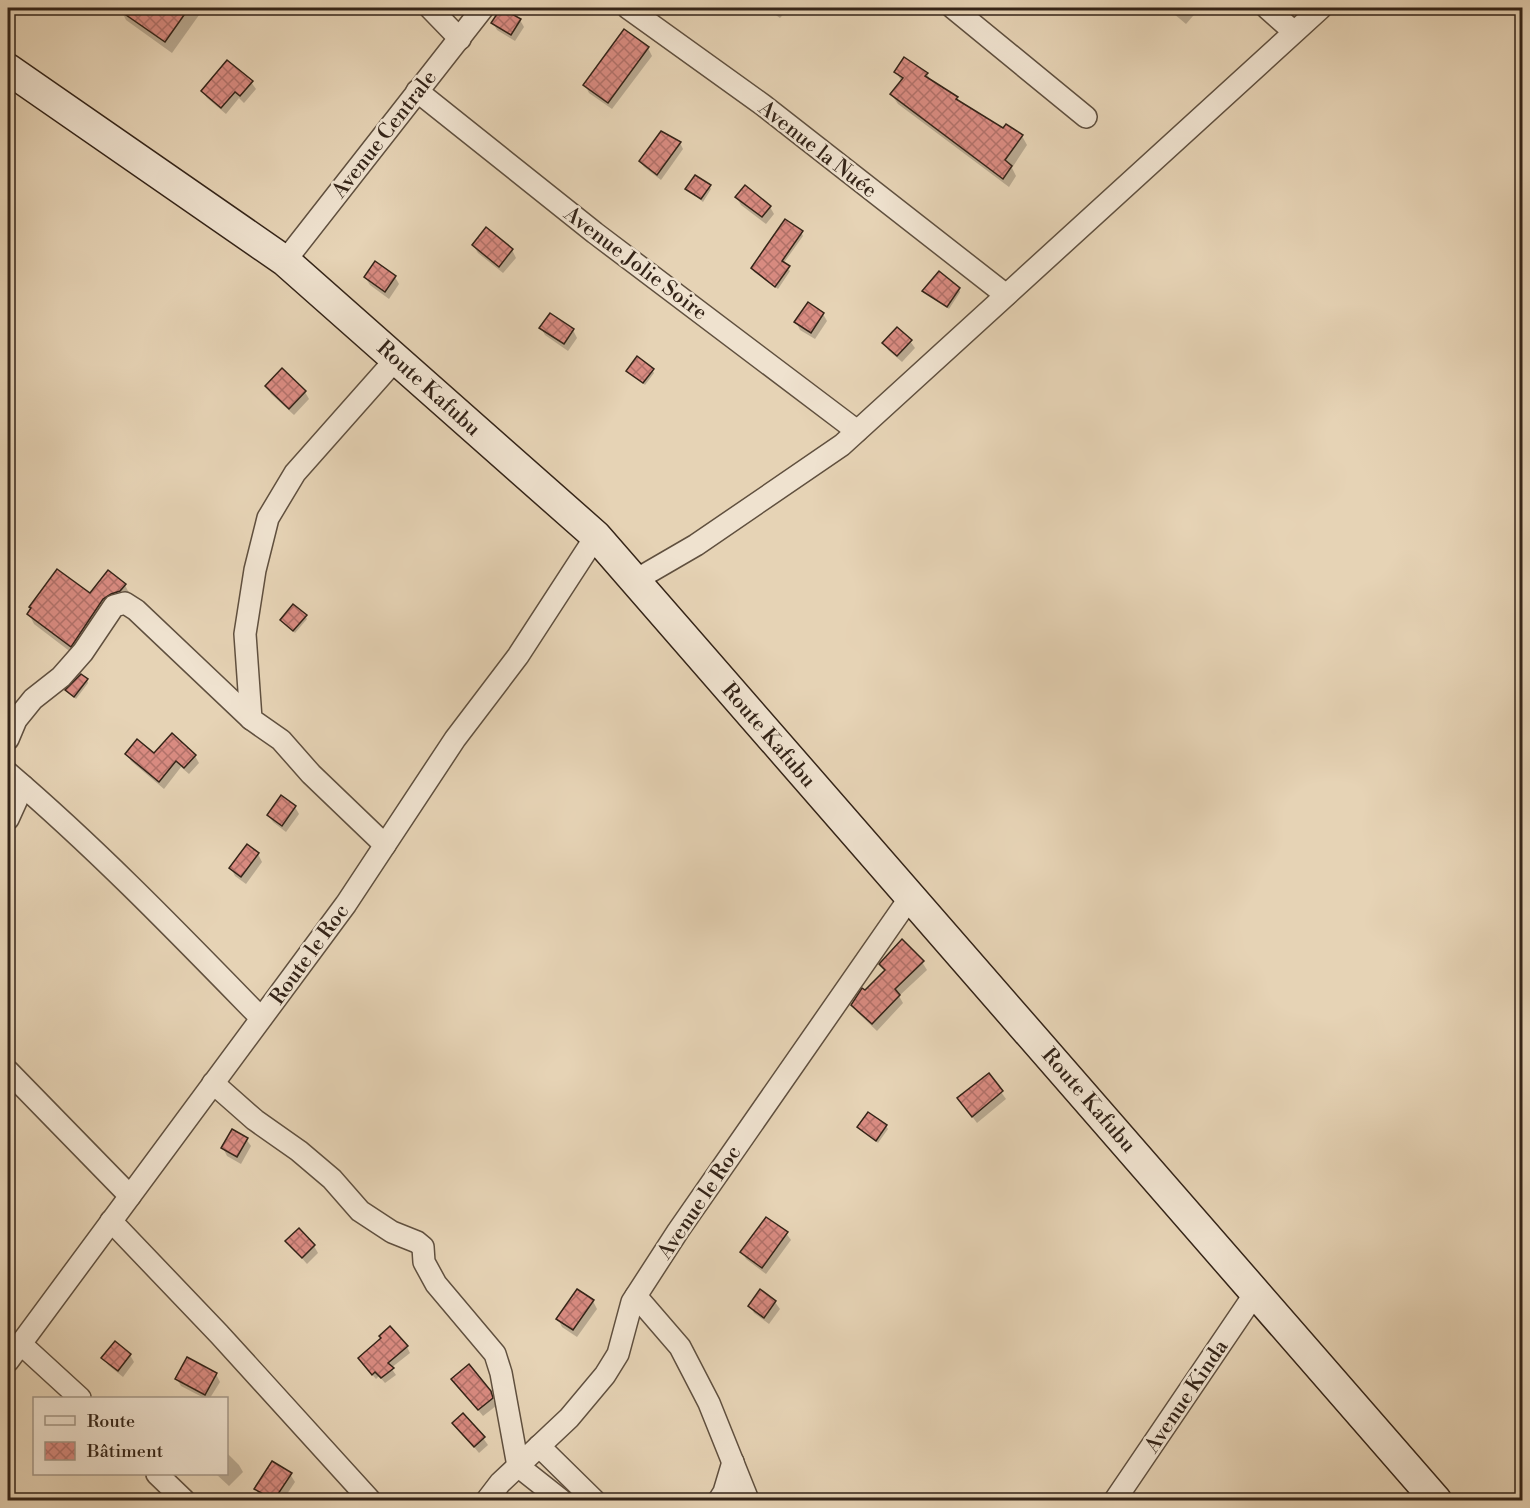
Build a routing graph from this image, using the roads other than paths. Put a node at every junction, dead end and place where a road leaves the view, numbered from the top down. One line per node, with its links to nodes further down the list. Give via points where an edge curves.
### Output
1 (430, 8): 8 (street)
2 (483, 8): 8 (street, Avenue Centrale)
3 (628, 8): 13 (street, Avenue la Nuée, via 763,105)
4 (953, 8): 11 (street)
5 (1267, 8): 7 (street)
6 (1321, 8): 7 (street)
7 (1293, 31): 13 (street)
8 (460, 39): 10 (street, Avenue Centrale)
9 (8, 69): 12 (main road, Route Kafubu)
10 (417, 91): 12 (street, Avenue Centrale); 15 (street, Avenue Jolie Soire, via 596,233)
11 (1086, 117)
12 (285, 261): 14 (main road, Route Kafubu)
13 (1006, 296): 15 (street)
14 (396, 359): 16 (main road, Route Kafubu); 18 (street, via 294,473 268,518 245,634)
15 (857, 430): 17 (street, via 842,445 696,544)
16 (596, 536): 17 (main road, Route Kafubu); 22 (street, Route le Roc, via 518,656 455,739)
17 (634, 581): 23 (main road, Route Kafubu)
18 (251, 719): 19 (street, via 125,603 114,606 83,652 61,677 33,699 16,720); 22 (street, via 281,740)
19 (8, 739)
20 (15, 779): 21 (street); 24 (street, via 157,911)
21 (8, 819)
22 (385, 845): 24 (street, Route le Roc)
23 (911, 896): 29 (main road, Route Kafubu); 30 (street, Avenue le Roc)
24 (261, 1018): 26 (street, Route le Roc)
25 (8, 1071): 27 (street)
26 (213, 1083): 27 (street, Route le Roc); 36 (street, via 332,1179 360,1211 423,1247 424,1262 436,1284 495,1354)
27 (130, 1196): 28 (street, Route le Roc)
28 (111, 1221): 31 (street, Route le Roc); 39 (street)
29 (1256, 1292): 45 (street, Avenue Kinda); 46 (main road, Route Kafubu)
30 (636, 1296): 34 (street, Avenue le Roc, via 618,1354 605,1375); 35 (street, via 680,1347)
31 (21, 1344): 32 (street, Route le Roc); 33 (street)
32 (8, 1361)
33 (79, 1397)
34 (539, 1446): 36 (street, Avenue le Roc); 42 (street)
35 (733, 1462): 43 (street); 44 (street)
36 (518, 1466): 40 (street, Avenue le Roc); 41 (street)
37 (159, 1475): 38 (street)
38 (184, 1500)
39 (370, 1500)
40 (487, 1500)
41 (561, 1500)
42 (594, 1500)
43 (720, 1500)
44 (748, 1500)
45 (1115, 1500)
46 (1436, 1500)

